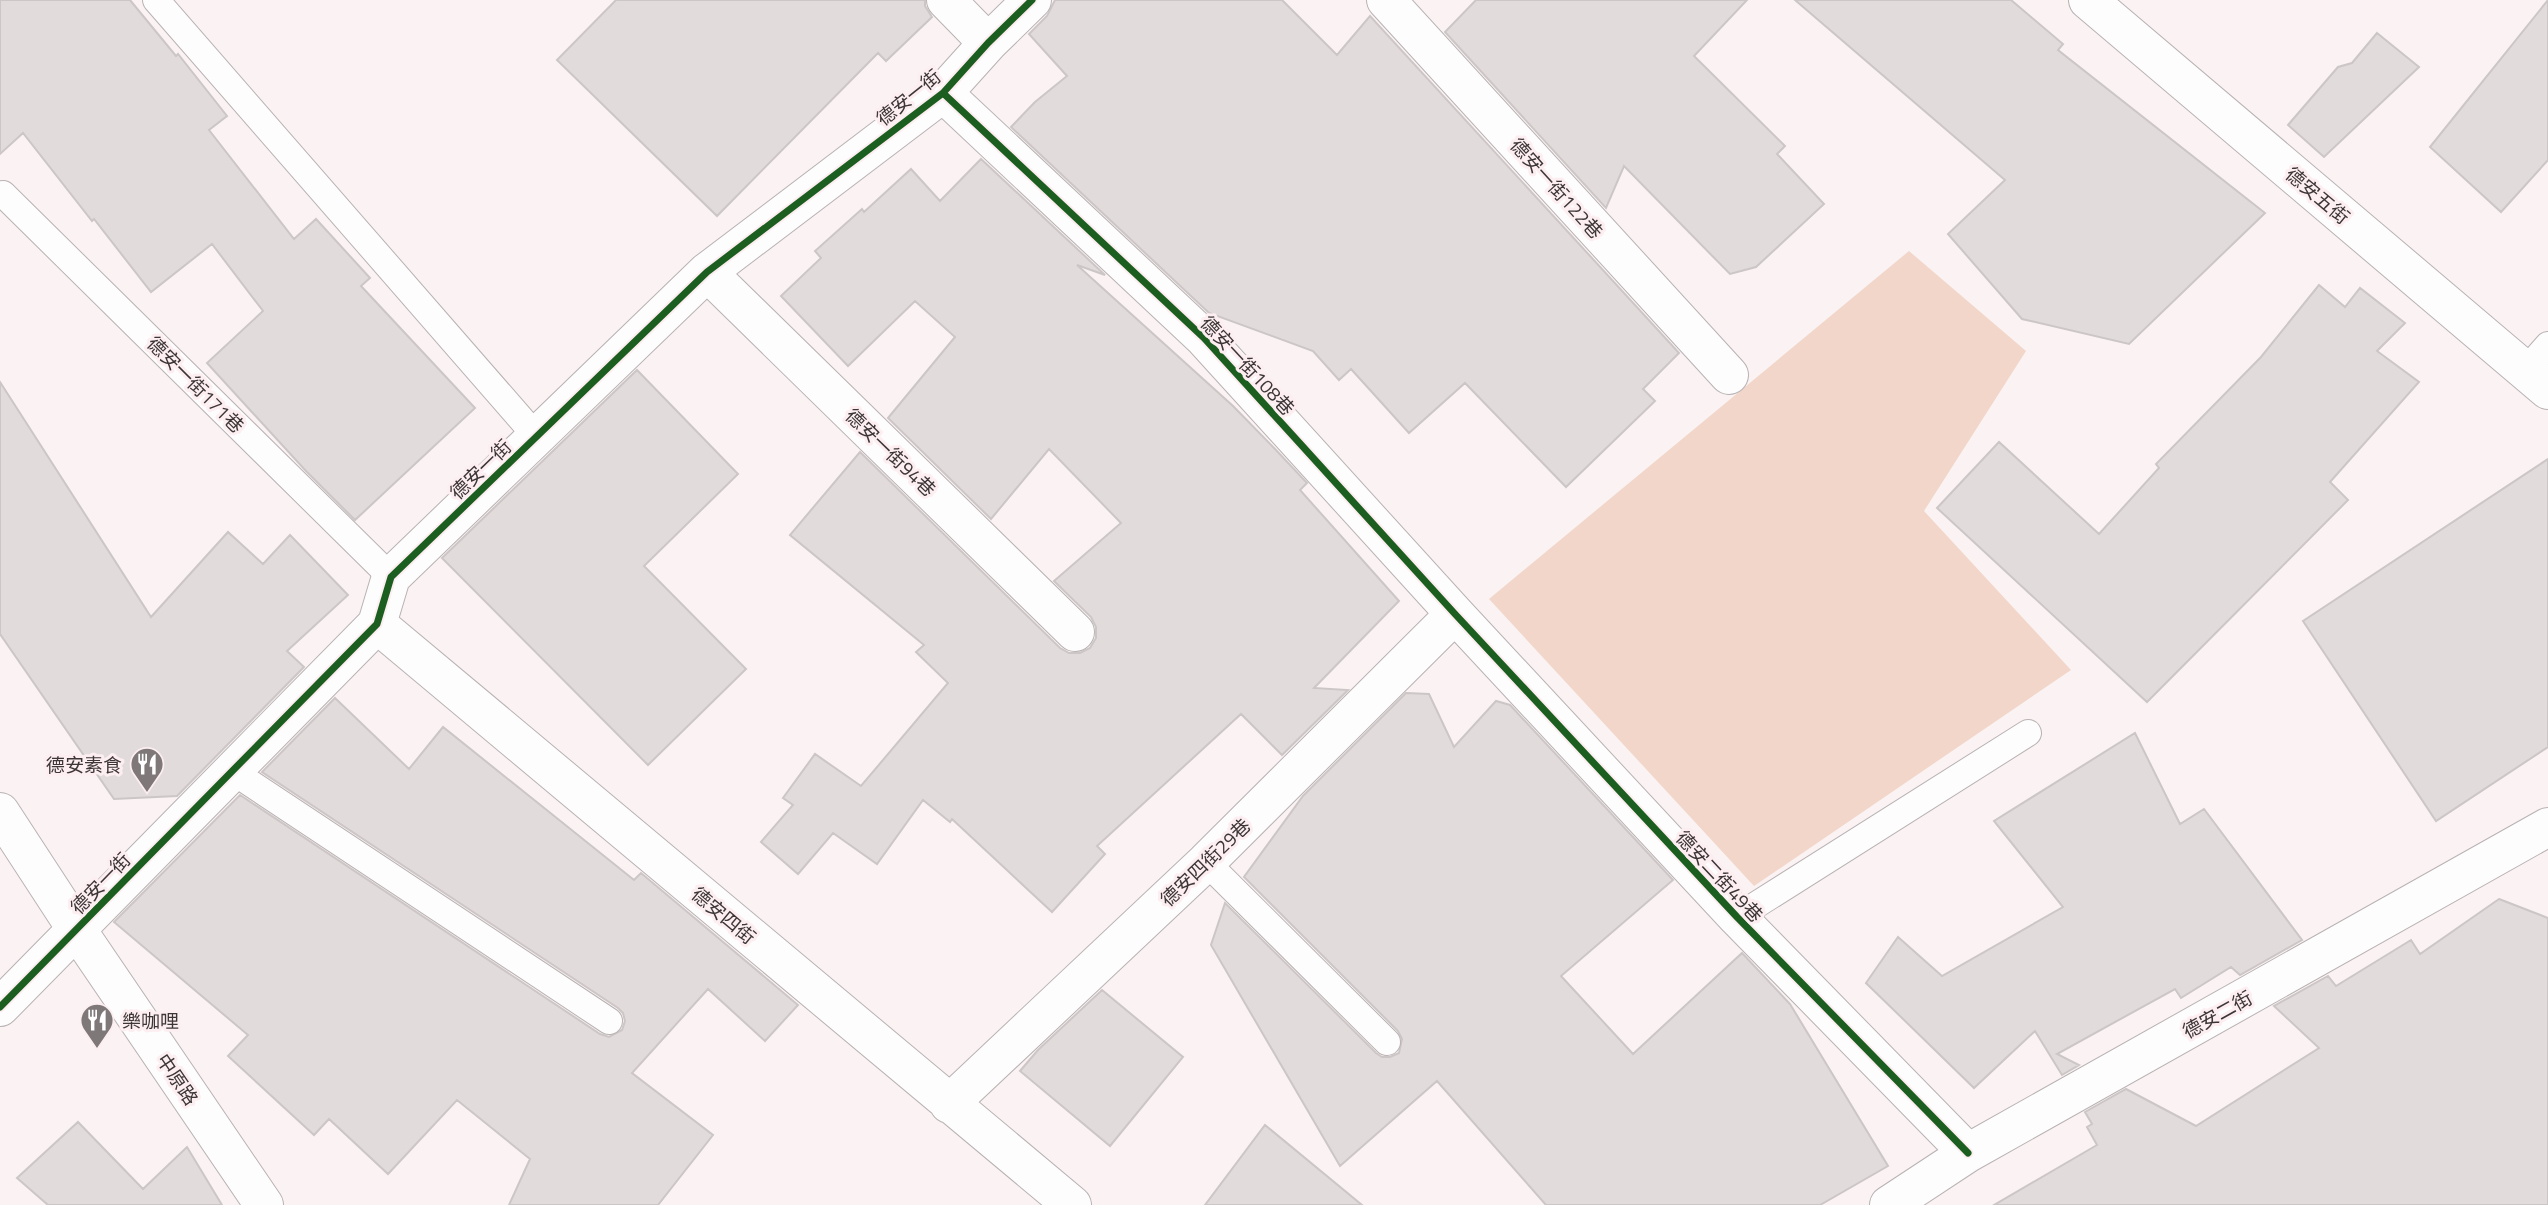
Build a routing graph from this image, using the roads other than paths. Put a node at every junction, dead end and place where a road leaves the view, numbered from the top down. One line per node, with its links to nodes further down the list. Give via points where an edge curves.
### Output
1 (156, 0): 12 (lane)
2 (946, 0): 6 (street)
3 (1032, 0): 6 (street, 德安一街)
4 (1386, 0): 11 (street, 德安一街122巷)
5 (2088, 0): 10 (street, 德安五街)
6 (988, 43): 7 (street, 德安一街)
7 (943, 93): 9 (street, 德安一街); 14 (street, 德安一街108巷, via 1203,338)
8 (0, 195): 13 (lane, 德安一街171巷)
9 (707, 272): 12 (street, 德安一街); 16 (street, 德安一街94巷)
10 (2540, 368)
11 (1729, 375)
12 (536, 436): 13 (street, 德安一街)
13 (391, 577): 15 (street, 德安一街)
14 (1455, 614): 21 (street, 德安四街29巷); 22 (street, 德安二街49巷)
15 (377, 624): 18 (street, 德安一街); 27 (street, 德安四街)
16 (1075, 632)
17 (2028, 733): 22 (lane)
18 (232, 771): 23 (street, 德安一街); 25 (lane)
19 (0, 812): 23 (street, 中原路)
20 (2546, 833): 28 (street, 德安二街)
21 (1206, 862): 26 (lane); 27 (street, 德安四街29巷)
22 (1737, 917): 28 (street, 德安二街49巷)
23 (76, 930): 24 (street, 德安一街); 29 (street, 中原路)
24 (0, 1007)
25 (609, 1021)
26 (1387, 1042)
27 (949, 1104): 30 (street, 德安四街)
28 (1968, 1153): 31 (street, 德安二街)
29 (264, 1205)
30 (1072, 1205)
31 (1889, 1205)

